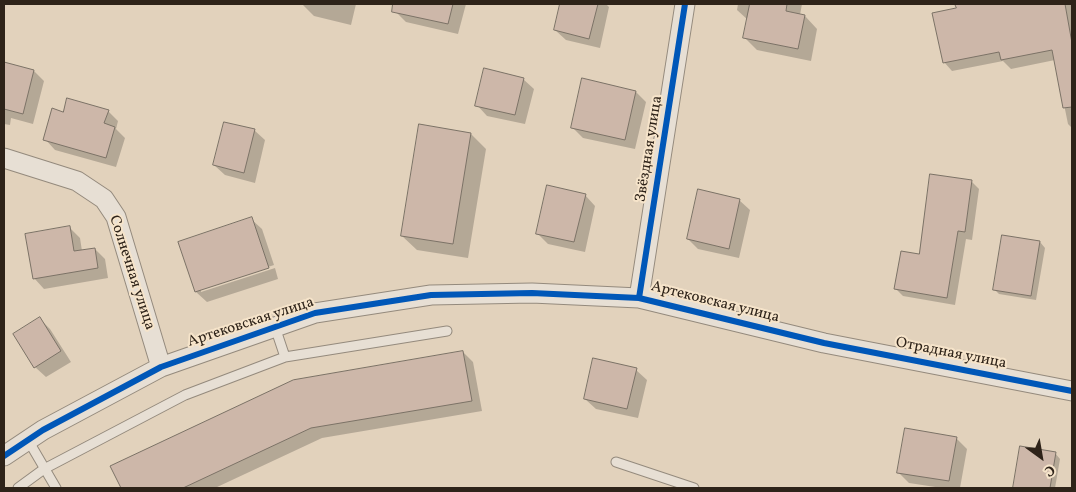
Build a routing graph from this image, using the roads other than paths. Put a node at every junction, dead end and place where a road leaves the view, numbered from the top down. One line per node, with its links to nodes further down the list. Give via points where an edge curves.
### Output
1 (685, 4): 3 (street, Звёздная улица)
2 (4, 158): 8 (street, Солнечная улица, via 77,181 104,199 116,217)
3 (640, 298): 4 (street, Артековская улица, via 532,293 431,295 315,313); 6 (street, Артековская улица)
4 (276, 327): 7 (lane); 8 (street, Артековская улица)
5 (447, 330): 7 (lane)
6 (824, 343): 9 (street, Отрадная улица)
7 (285, 357): 13 (lane, via 184,395)
8 (161, 367): 10 (street, Артековская улица)
9 (1072, 391)
10 (28, 440): 11 (street, Артековская улица); 13 (lane)
11 (4, 456)
12 (616, 462): 16 (lane)
13 (44, 469): 14 (lane); 15 (lane)
14 (18, 488)
15 (56, 488)
16 (694, 488)

